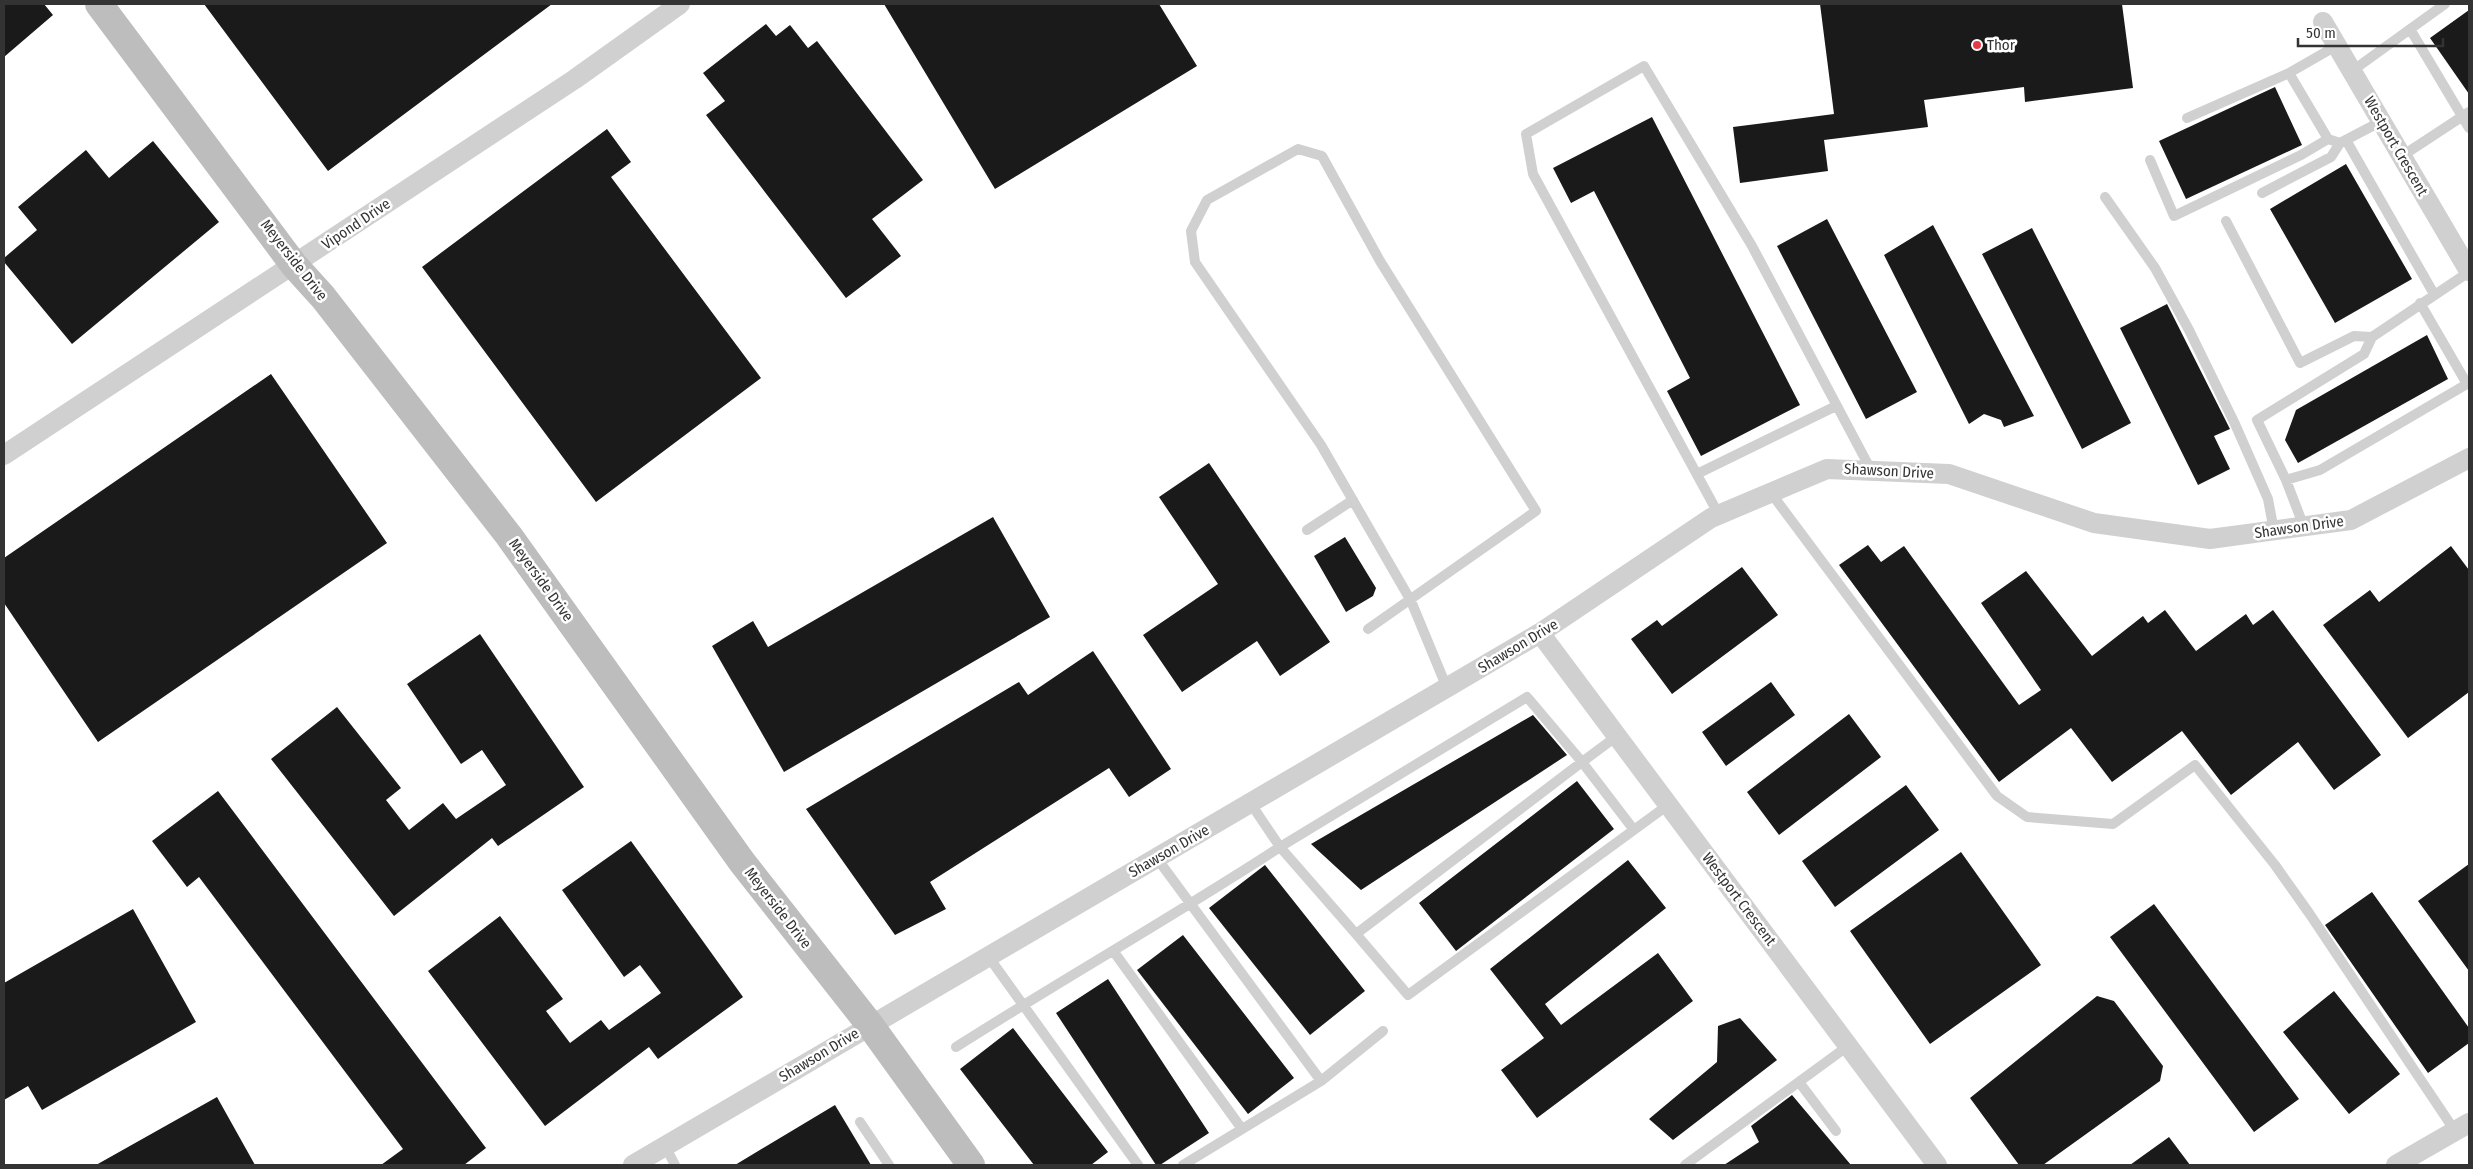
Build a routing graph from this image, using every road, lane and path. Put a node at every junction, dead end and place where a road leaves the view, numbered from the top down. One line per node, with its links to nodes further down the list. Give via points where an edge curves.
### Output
1 (99, 4): 20 (street, Meyerside Drive)
2 (680, 4): 20 (street, Vipond Drive, via 575,79)
3 (2445, 4): 5 (lane)
4 (2322, 22): 6 (street, Westport Crescent)
5 (2410, 29): 7 (lane); 9 (lane)
6 (2336, 46): 7 (street, Westport Crescent); 8 (lane)
7 (2352, 71): 11 (street, Westport Crescent)
8 (2290, 73): 10 (lane); 13 (lane)
9 (2466, 114): 12 (lane); 15 (lane)
10 (2188, 118)
11 (2380, 122): 14 (lane); 15 (street, Westport Crescent)
12 (2469, 128)
13 (2328, 139): 14 (lane); 16 (lane, via 2174,216)
14 (2343, 142): 17 (lane, via 2331,157); 22 (lane)
15 (2402, 156): 21 (street, Westport Crescent)
16 (2150, 160)
17 (2262, 193)
18 (2105, 197): 36 (lane, via 2155,268 2189,330 2268,499)
19 (2226, 222): 24 (lane, via 2300,363 2354,336)
20 (294, 265): 26 (street, Vipond Drive); 53 (street, Meyerside Drive, via 323,297 509,536 742,862)
21 (2469, 271): 22 (lane)
22 (2434, 294): 23 (lane)
23 (2420, 303): 24 (lane); 30 (lane, via 2467,384 2320,470)
24 (2372, 337): 30 (lane, via 2364,354 2257,420)
25 (1836, 406): 28 (lane); 29 (lane); 29 (lane, via 1752,246 1644,66 1526,134 1533,174)
26 (4, 455)
27 (2469, 458): 34 (street, Shawson Drive, via 2351,520)
28 (1871, 470): 31 (street, Shawson Drive, via 1827,469); 36 (street, Shawson Drive, via 1949,474 2094,523 2210,539)
29 (1696, 474): 33 (lane)
30 (2286, 480): 34 (lane)
31 (1771, 492): 33 (street, Shawson Drive); 60 (lane, via 1997,796 2027,817 2114,824 2195,765 2275,865)
32 (1353, 500): 35 (lane); 37 (lane); 37 (lane, via 1321,445 1195,262 1192,231 1208,200 1298,149 1322,156 1380,261 1536,511)
33 (1719, 515): 39 (street, Shawson Drive)
34 (2304, 526): 36 (street, Shawson Drive)
35 (1307, 530)
36 (2274, 531)
37 (1411, 601): 38 (lane); 40 (lane)
38 (1368, 629)
39 (1540, 633): 40 (street, Shawson Drive); 41 (street, Westport Crescent)
40 (1447, 688): 43 (street, Shawson Drive)
41 (1617, 736): 42 (lane); 44 (street, Westport Crescent)
42 (1582, 762): 45 (lane); 46 (lane, via 1527,697); 49 (lane)
43 (1251, 804): 46 (lane); 47 (street, Shawson Drive)
44 (1668, 805): 45 (lane); 55 (street, Westport Crescent)
45 (1634, 830): 49 (lane, via 1408,995)
46 (1280, 847): 48 (lane); 49 (lane)
47 (1156, 857): 48 (lane); 51 (street, Shawson Drive)
48 (1191, 905): 50 (lane); 57 (lane)
49 (1356, 934)
50 (1114, 952): 52 (lane); 61 (lane)
51 (988, 956): 52 (lane); 53 (street, Shawson Drive)
52 (1024, 1004): 56 (lane); 68 (lane)
53 (870, 1025): 63 (street, Shawson Drive); 64 (street, Meyerside Drive)
54 (1383, 1031): 57 (lane)
55 (1848, 1046): 58 (lane); 71 (street, Westport Crescent)
56 (956, 1047)
57 (1321, 1080): 61 (lane)
58 (1799, 1082): 62 (lane); 70 (lane)
59 (860, 1122): 67 (lane)
60 (2462, 1127): 72 (street)
61 (1242, 1129): 69 (lane)
62 (1836, 1131)
63 (665, 1146): 65 (street, Shawson Drive); 66 (lane)
64 (966, 1164)
65 (633, 1165)
66 (675, 1165)
67 (889, 1165)
68 (1138, 1165)
69 (1183, 1165)
70 (1685, 1165)
71 (1937, 1165)
72 (2396, 1165)

